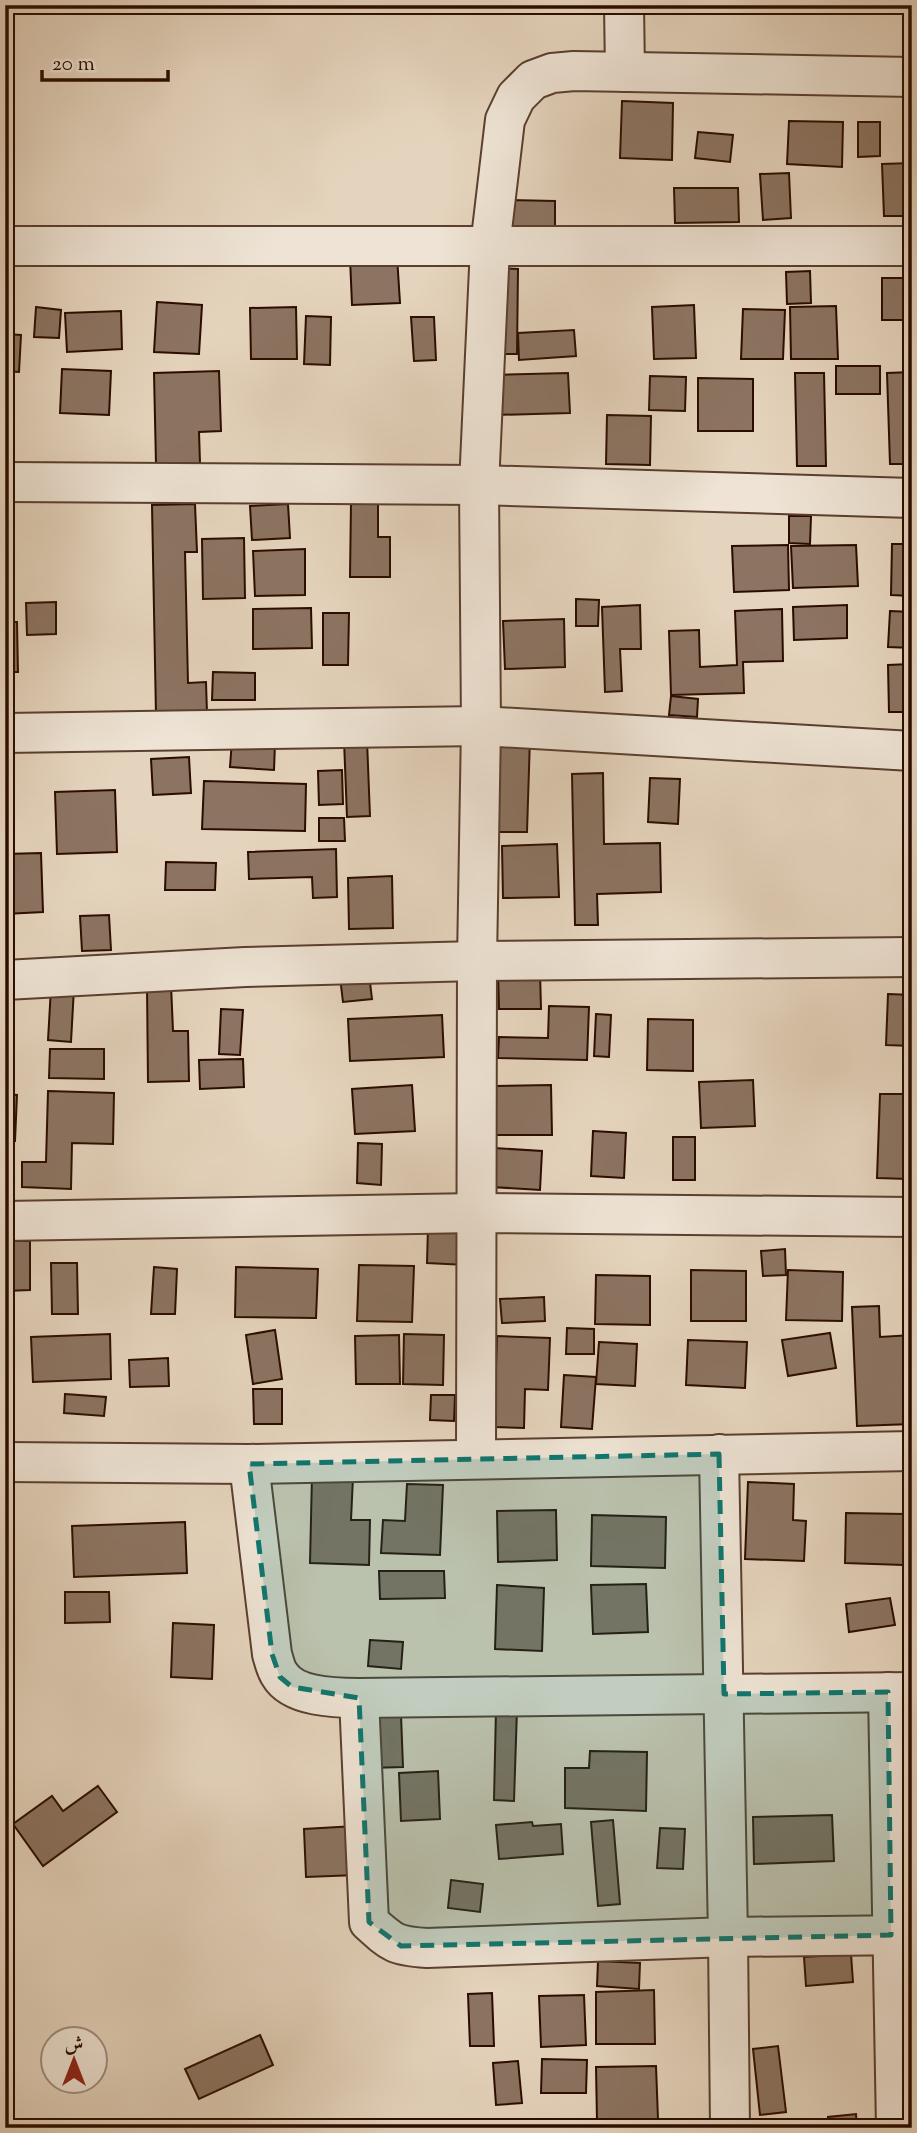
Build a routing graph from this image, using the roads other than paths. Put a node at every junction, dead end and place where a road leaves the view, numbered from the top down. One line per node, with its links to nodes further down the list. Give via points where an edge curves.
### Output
1 (624, 5): 2 (street)
2 (625, 72): 3 (street); 6 (street, via 552,73 533,80 516,97 505,120)
3 (912, 77)
4 (5, 246): 6 (street)
5 (912, 246): 6 (street)
6 (490, 247): 8 (street)
7 (5, 482): 8 (street)
8 (479, 485): 9 (street); 10 (street)
9 (912, 498)
10 (481, 726): 11 (street); 12 (street); 14 (street)
11 (5, 733)
12 (912, 751)
13 (912, 957): 14 (street)
14 (477, 961): 15 (street); 16 (street)
15 (5, 980)
16 (477, 1213): 17 (street); 18 (street); 21 (street)
17 (912, 1217)
18 (5, 1221)
19 (912, 1451): 20 (street)
20 (719, 1454): 21 (street); 25 (street)
21 (476, 1459): 23 (street)
22 (5, 1462): 23 (street)
23 (249, 1464): 26 (street, via 272,1654 280,1676 292,1687 312,1694)
24 (900, 1692): 25 (street); 27 (street)
25 (724, 1694): 26 (street); 28 (street)
26 (359, 1698): 28 (street, via 369,1922 386,1937 401,1946 427,1948)
27 (901, 1935): 28 (street); 30 (street)
28 (728, 1937): 29 (street)
29 (730, 2128)
30 (896, 2128)

